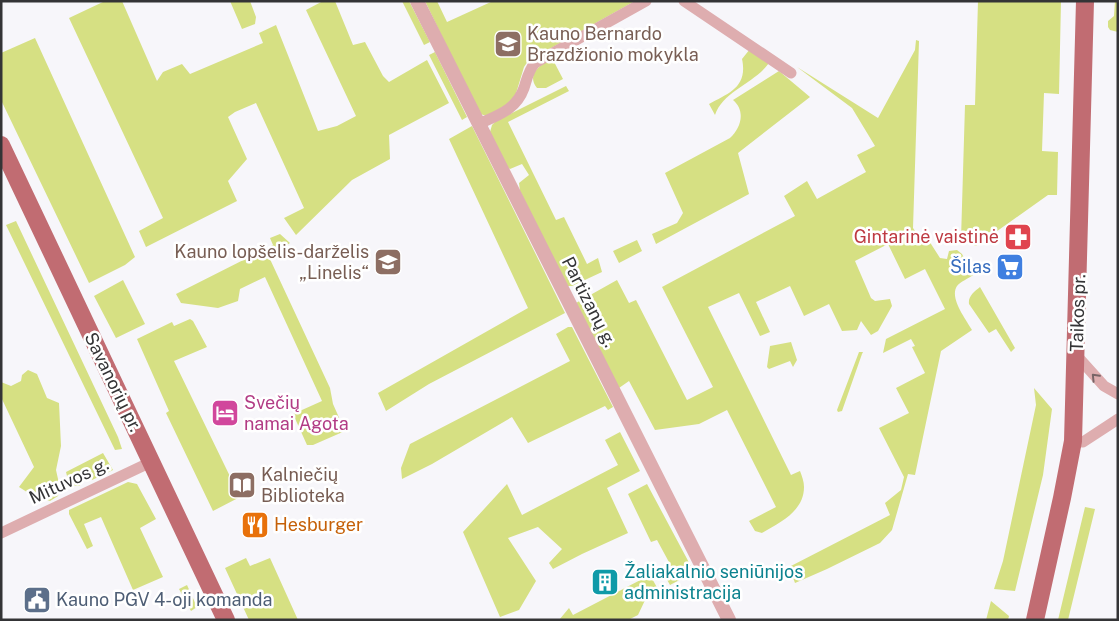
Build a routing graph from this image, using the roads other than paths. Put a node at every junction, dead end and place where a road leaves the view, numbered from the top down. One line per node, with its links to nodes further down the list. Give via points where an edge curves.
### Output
1 (417, 1): 6 (street, Partizanų g.)
2 (646, 1): 6 (street, via 535,63 513,108)
3 (684, 1): 5 (street)
4 (1085, 1): 8 (main road, Taikos pr.)
5 (791, 73)
6 (479, 124): 15 (street, Partizanų g.)
7 (1, 145): 12 (main road, Savanorių pr.)
8 (1077, 356): 9 (street, one-way to 8, via 1104,386); 11 (main road, Taikos pr.)
9 (1118, 394)
10 (1118, 419): 11 (street, via 1083,442)
11 (1073, 441): 16 (main road, Taikos pr.)
12 (151, 462): 13 (street, Mituvos g.); 14 (main road, Savanorių pr.)
13 (1, 532)
14 (226, 620)
15 (729, 620)
16 (1035, 620)

